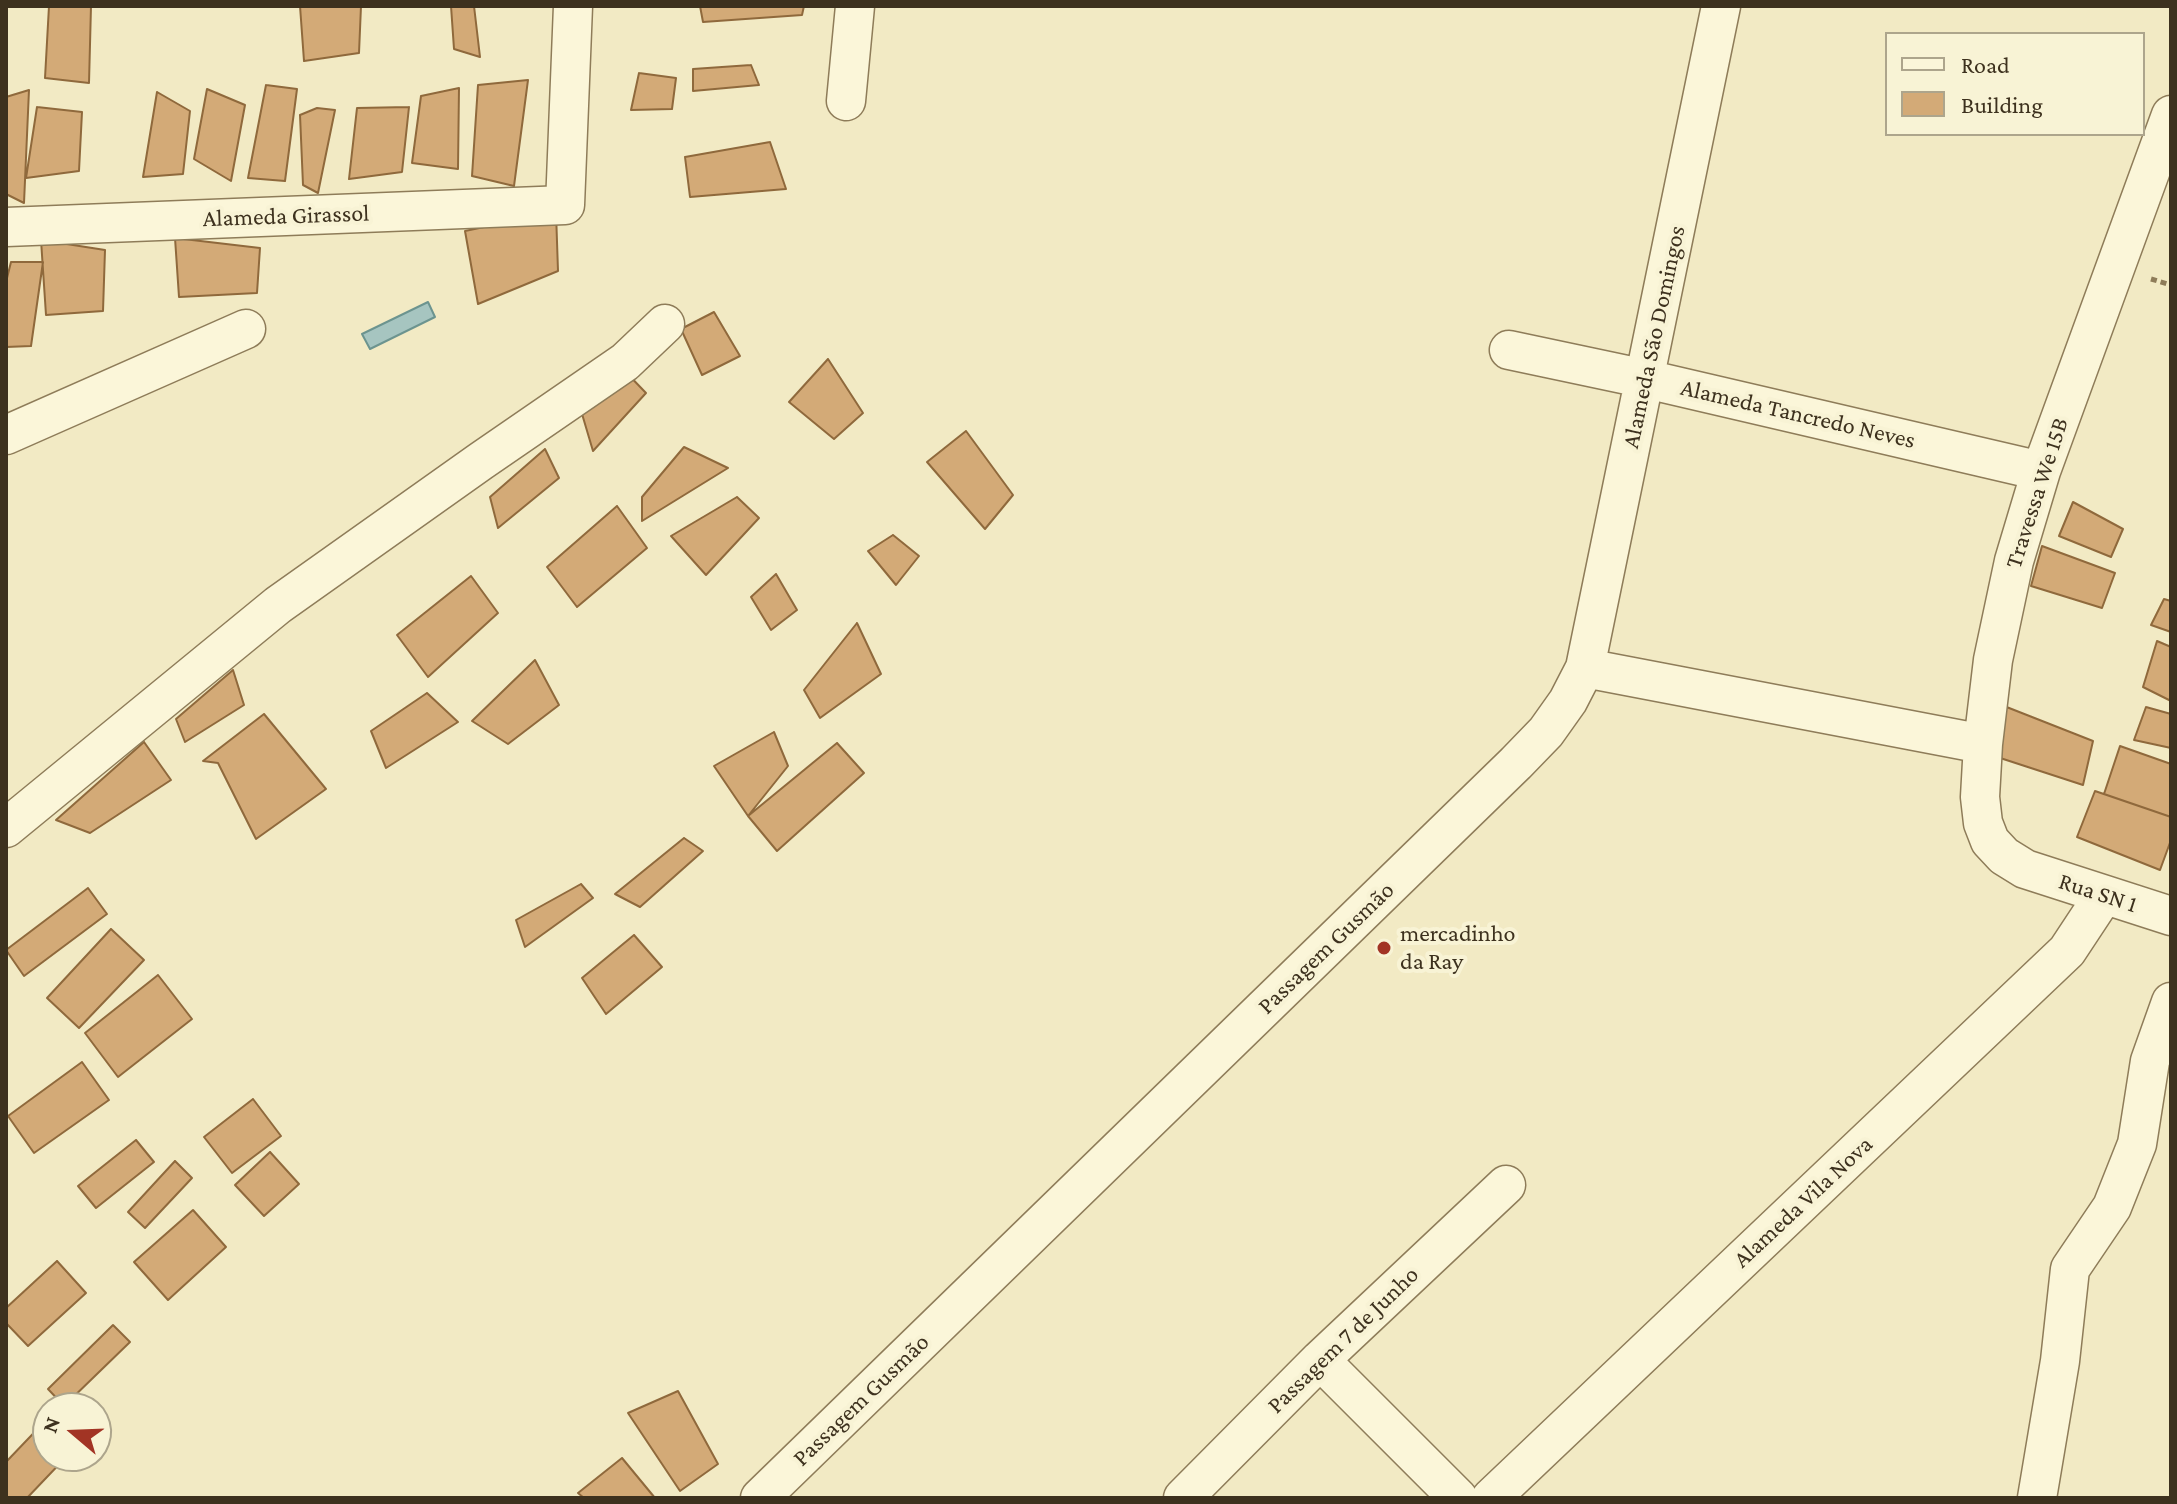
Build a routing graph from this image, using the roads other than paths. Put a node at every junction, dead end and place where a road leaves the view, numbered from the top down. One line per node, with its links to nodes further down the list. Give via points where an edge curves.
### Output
1 (573, 6): 6 (street, Alameda Girassol, via 565,205)
2 (855, 6): 4 (street)
3 (1721, 6): 10 (street, Alameda São Domingos)
4 (846, 101)
5 (2171, 115): 12 (street, Travessa We 15B)
6 (6, 227)
7 (665, 324): 15 (street, via 625,362 278,605)
8 (246, 329): 11 (street)
9 (1509, 350): 10 (street, Alameda Tancredo Neves)
10 (1646, 379): 12 (street, Alameda Tancredo Neves); 13 (street, Alameda São Domingos)
11 (6, 435)
12 (2041, 471): 14 (street, Travessa We 15B, via 2014,561 1993,660)
13 (1585, 668): 14 (street); 22 (street, Passagem Gusmão, via 1546,732 1516,763)
14 (1983, 744): 16 (street, Travessa We 15B, via 1983,823 1990,841)
15 (6, 828)
16 (2025, 869): 17 (street, Rua SN 1)
17 (2104, 895): 18 (street, Rua SN 1); 25 (street, Alameda Vila Nova, via 2067,951)
18 (2171, 916)
19 (2171, 1002): 26 (street, via 2150,1061 2137,1144 2112,1207 2070,1269)
20 (1506, 1185): 21 (street, Passagem 7 de Junho)
21 (1320, 1360): 23 (street, Passagem 7 de Junho); 24 (street)
22 (760, 1498)
23 (1183, 1498)
24 (1458, 1498)
25 (1491, 1498)
26 (2037, 1498)

